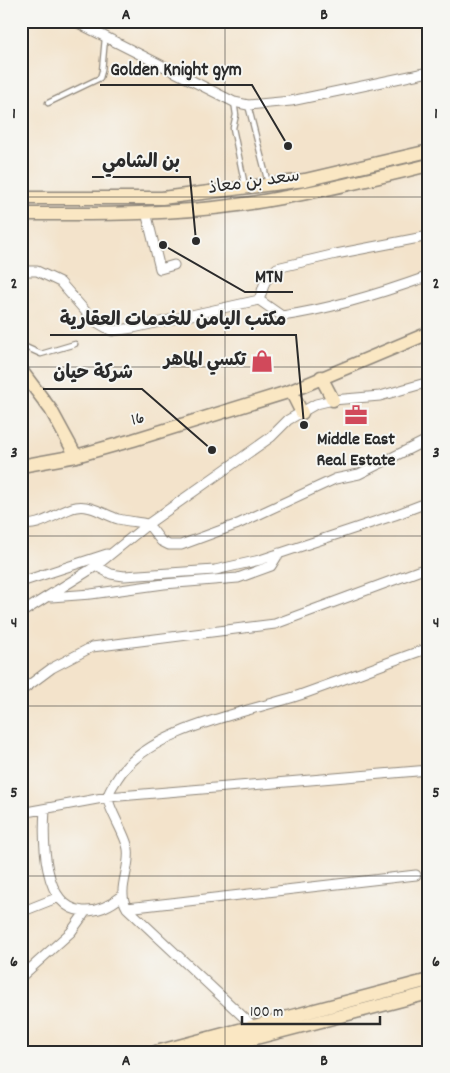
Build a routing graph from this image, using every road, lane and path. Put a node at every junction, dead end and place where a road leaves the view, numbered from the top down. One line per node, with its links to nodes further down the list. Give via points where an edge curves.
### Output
1 (74, 21): 2 (street)
2 (105, 36): 4 (street); 5 (lane, via 100,78)
3 (429, 72): 6 (street, via 291,101)
4 (234, 102): 6 (street); 10 (lane, via 233,128)
5 (48, 103)
6 (248, 105): 9 (lane)
7 (429, 150): 9 (street, سعد بن معاذ, via 305,180)
8 (429, 165): 12 (street, سعد بن معاذ, via 337,187 238,205)
9 (268, 184): 10 (street, سعد بن معاذ)
10 (245, 187): 11 (street, سعد بن معاذ, via 162,198)
11 (21, 198)
12 (146, 212): 13 (street, سعد بن معاذ); 15 (street, via 160,269)
13 (21, 214)
14 (429, 236): 18 (street, via 278,268 265,282)
15 (174, 265)
16 (21, 271): 18 (street, via 37,271 60,282 94,320 112,331)
17 (429, 276): 18 (street, via 350,301 282,316)
18 (259, 300)
19 (429, 333): 23 (street, 16)
20 (75, 344): 21 (lane, via 41,354)
21 (21, 345)
22 (21, 370): 29 (street, via 51,410)
23 (321, 377): 25 (street, 16); 26 (street)
24 (429, 382): 26 (street, via 380,396)
25 (291, 391): 27 (street); 29 (street, 16)
26 (333, 400): 27 (street, via 310,406)
27 (302, 413): 33 (street, via 288,420 271,437)
28 (429, 439): 33 (street, via 358,474 336,479 238,524 181,545 161,541)
29 (76, 456): 30 (street, 16)
30 (21, 466)
31 (429, 502): 35 (street)
32 (21, 523): 33 (street, via 34,524 77,507)
33 (148, 524): 34 (street)
34 (111, 553): 36 (street); 38 (street)
35 (279, 553): 36 (street, via 215,570 124,576); 39 (street, via 271,566 238,578)
36 (96, 566): 39 (street)
37 (429, 567): 42 (street, via 275,624 92,647 52,668)
38 (21, 582)
39 (49, 597): 40 (street)
40 (21, 613)
41 (429, 648): 44 (street, via 169,737 125,767)
42 (21, 691)
43 (429, 770): 44 (street)
44 (108, 797): 45 (street); 48 (street, via 129,852)
45 (45, 809): 46 (street); 49 (street, via 46,860 51,883)
46 (21, 813)
47 (416, 875): 50 (street)
48 (122, 896): 50 (street); 51 (street, via 106,907)
49 (59, 897): 51 (street, via 73,908); 52 (street)
50 (127, 908): 56 (street)
51 (86, 911): 53 (street, via 71,932)
52 (21, 912)
53 (21, 976)
54 (429, 980): 56 (street)
55 (429, 992): 56 (street)
56 (256, 1032): 57 (street); 58 (street)
57 (156, 1052)
58 (202, 1052)

